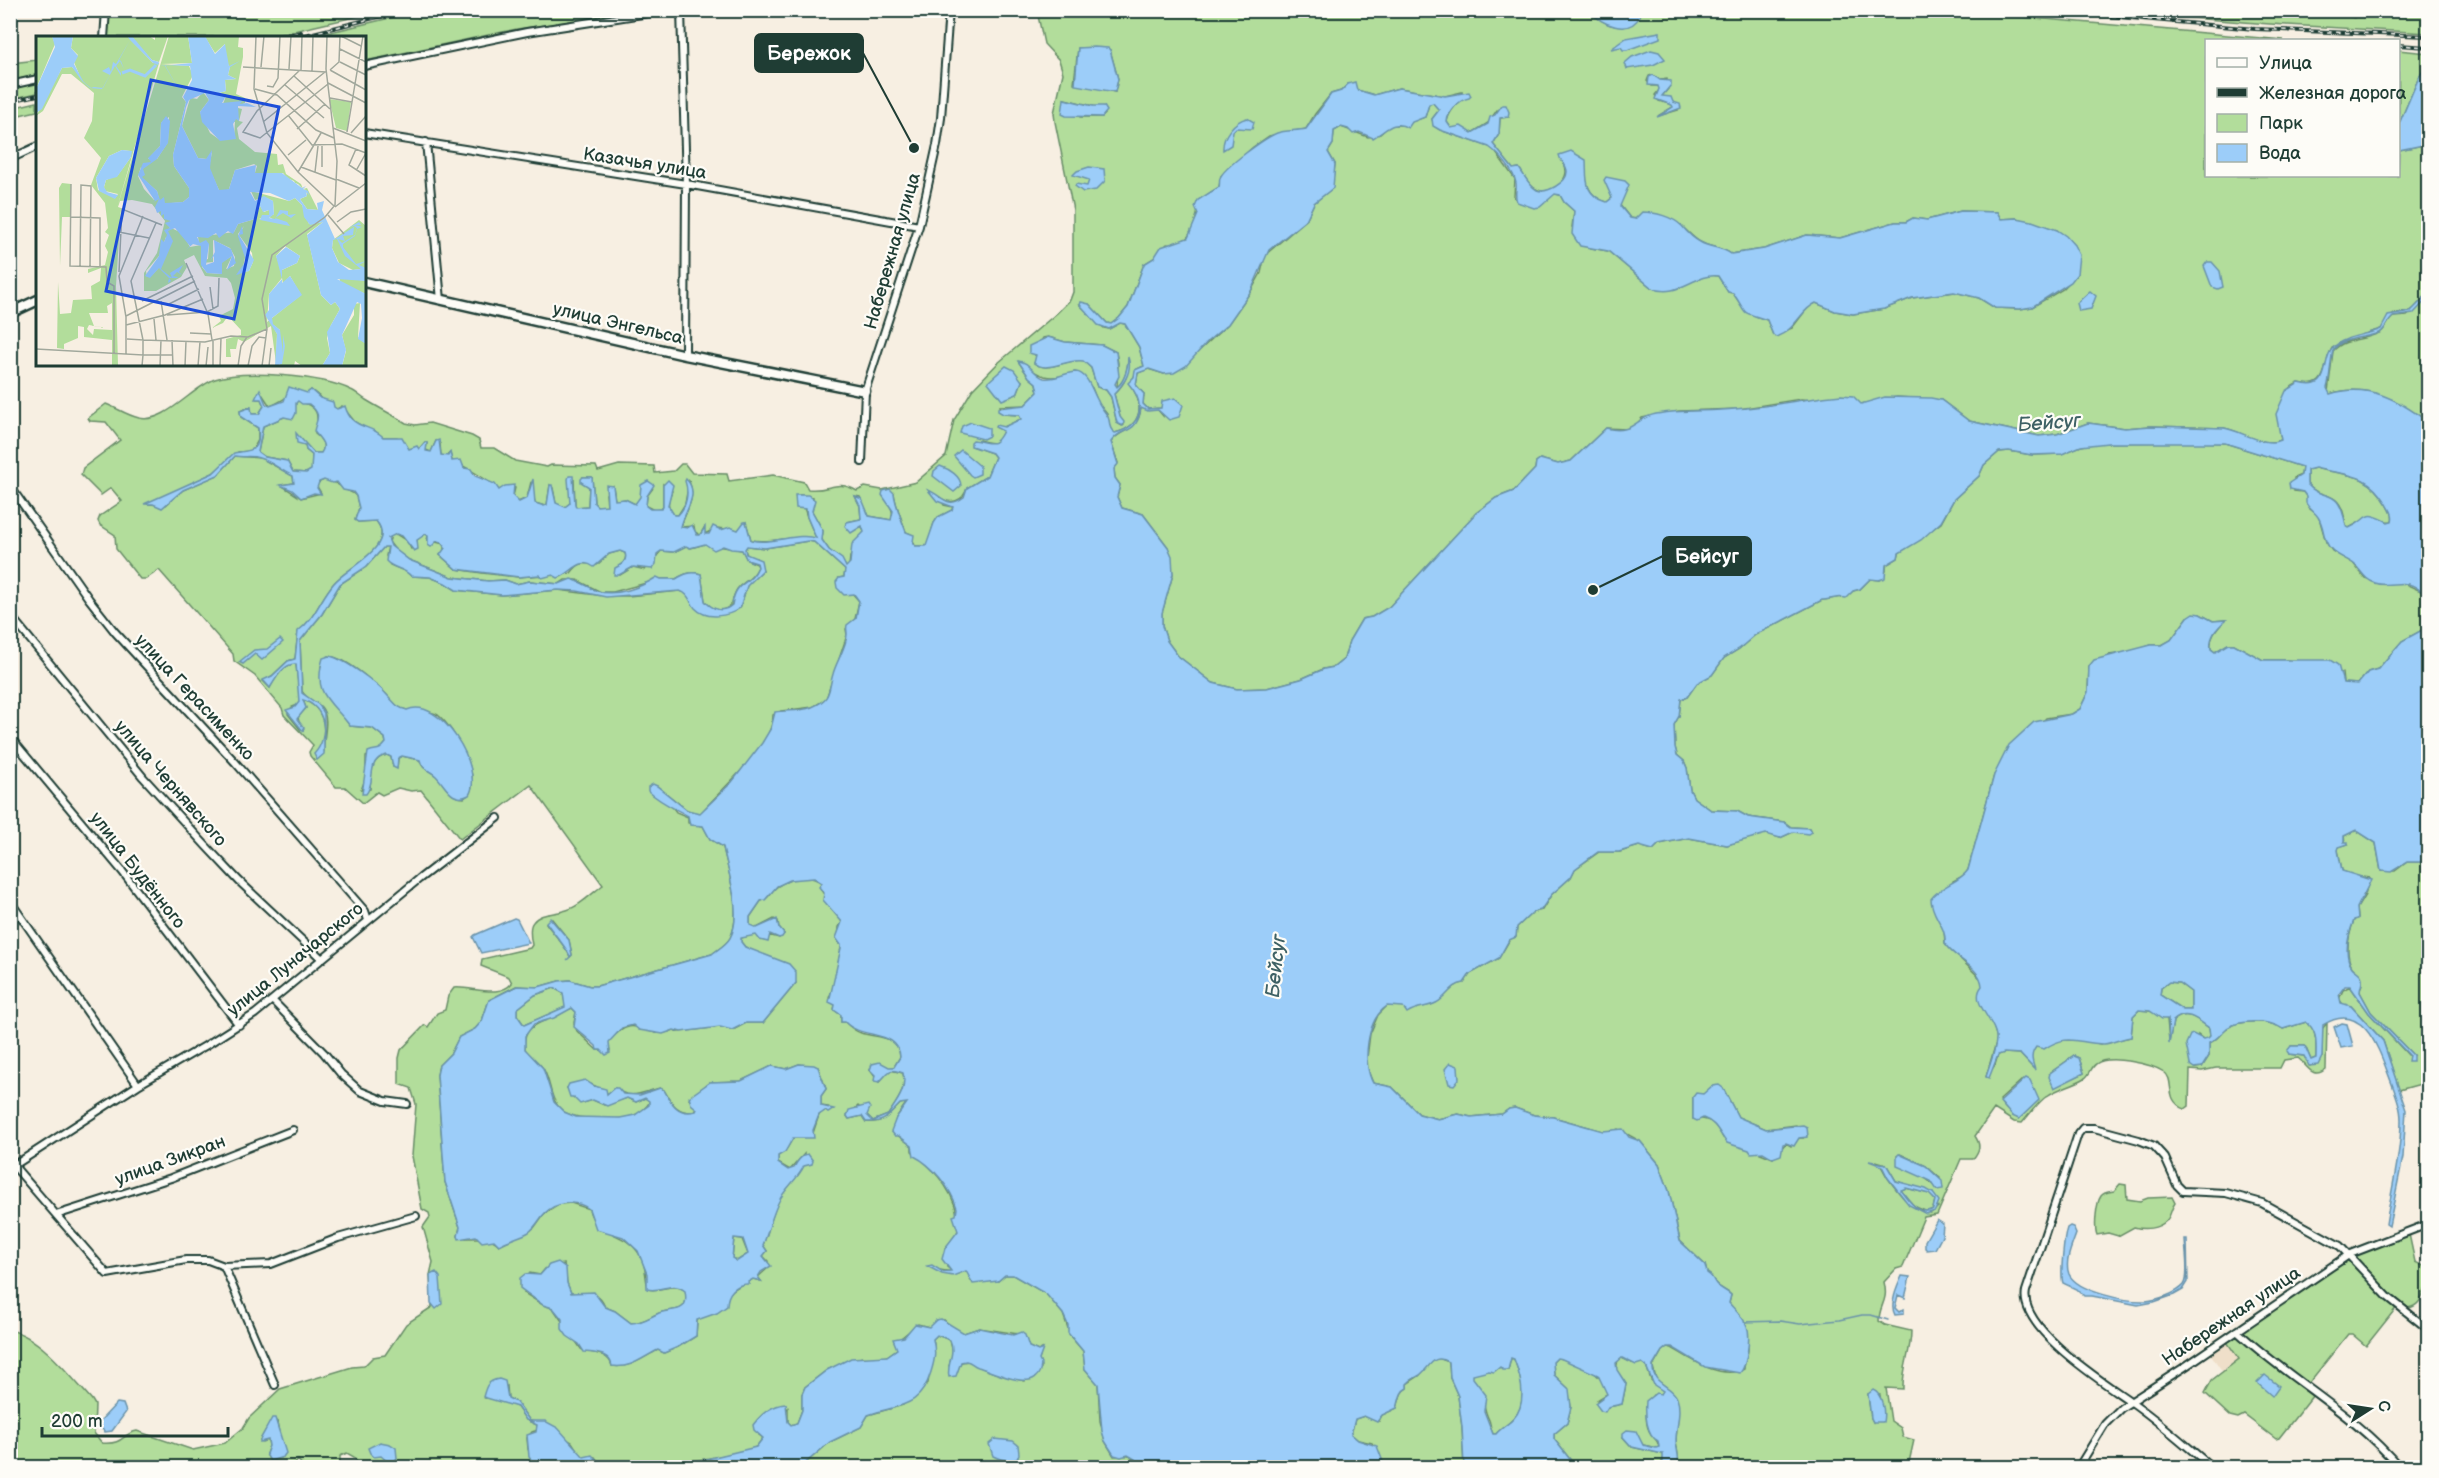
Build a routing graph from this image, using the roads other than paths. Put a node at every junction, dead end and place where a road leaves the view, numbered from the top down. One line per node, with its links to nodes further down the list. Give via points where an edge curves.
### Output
1 (106, 10): 5 (street)
2 (668, 10): 6 (street, via 526,32)
3 (681, 10): 13 (street)
4 (949, 10): 14 (street, Набережная улица, via 941,118)
5 (104, 36)
6 (366, 66)
7 (36, 79): 8 (street)
8 (10, 85)
9 (366, 133): 10 (street, Казачья улица)
10 (426, 142): 13 (street, Казачья улица); 16 (street)
11 (36, 147): 12 (street)
12 (10, 159)
13 (686, 184): 14 (street, Казачья улица); 19 (street)
14 (919, 226): 20 (street, Набережная улица)
15 (366, 282): 16 (street, улица Энгельса)
16 (441, 300): 19 (street, улица Энгельса)
17 (36, 301): 18 (street)
18 (10, 313)
19 (685, 355): 20 (street, улица Энгельса)
20 (865, 391): 21 (street, Набережная улица)
21 (862, 462)
22 (10, 486): 29 (street, улица Герасименко, via 110,625 235,762 365,911)
23 (10, 615): 24 (street, улица Чернявского)
24 (20, 627): 25 (street); 30 (street, улица Чернявского, via 143,777 252,893)
25 (10, 632)
26 (10, 737): 32 (street, улица Будённого, via 122,872)
27 (498, 818): 29 (street, улица Луначарского)
28 (10, 901): 33 (street)
29 (368, 920): 30 (street, улица Луначарского)
30 (322, 959): 31 (street, улица Луначарского)
31 (273, 1001): 32 (street, улица Луначарского); 34 (street, via 360,1091)
32 (239, 1025): 33 (street, улица Луначарского)
33 (138, 1085): 37 (street, улица Луначарского)
34 (407, 1104)
35 (293, 1130): 38 (street, улица Зикран, via 171,1178)
36 (10, 1155): 37 (street)
37 (12, 1167): 38 (street)
38 (56, 1215): 42 (street, via 107,1274 186,1260 208,1260)
39 (416, 1216): 42 (street, via 339,1238 271,1264)
40 (2428, 1224): 41 (street, Набережная улица)
41 (2350, 1254): 43 (street, via 2388,1297); 44 (street, Набережная улица); 46 (street, via 2262,1203 2226,1194 2182,1191 2154,1146 2083,1128 2025,1302 2054,1341 2101,1382)
42 (224, 1266): 45 (street)
43 (2428, 1329)
44 (2237, 1330): 46 (street, Набережная улица); 49 (street, via 2368,1434)
45 (275, 1385)
46 (2130, 1401): 47 (street, Набережная улица, via 2110,1417); 48 (street)
47 (2078, 1467)
48 (2213, 1467)
49 (2400, 1467)

